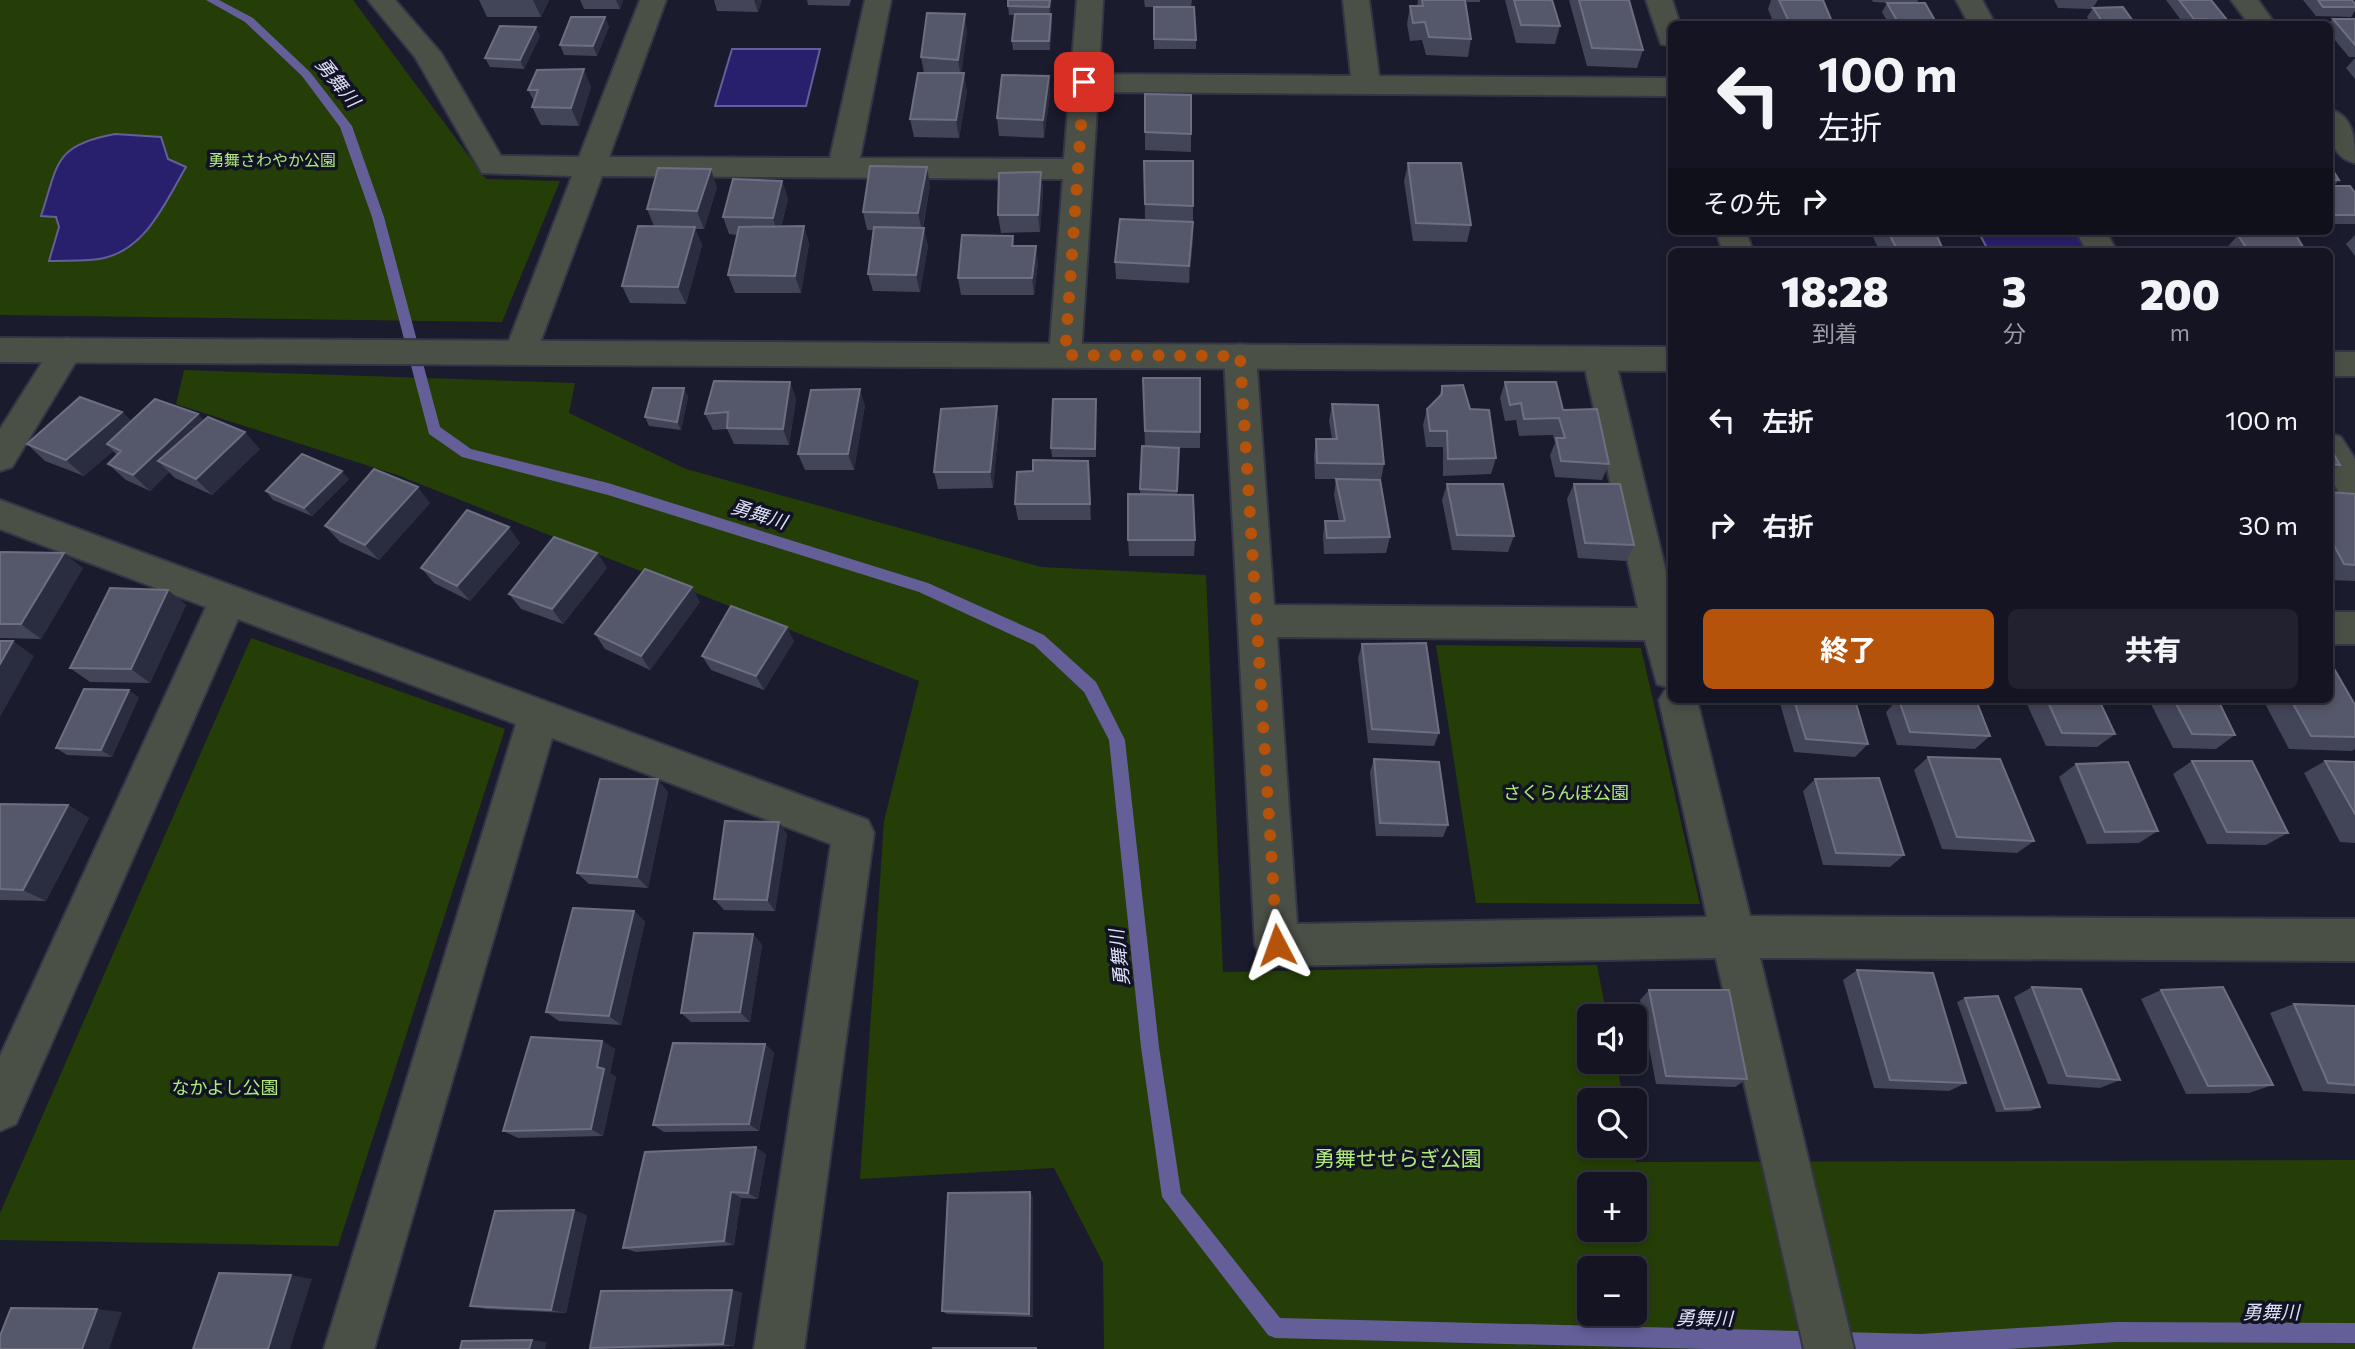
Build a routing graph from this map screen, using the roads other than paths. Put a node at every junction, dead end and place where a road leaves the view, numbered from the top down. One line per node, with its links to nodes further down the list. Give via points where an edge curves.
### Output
1 (381, 0): 17 (street, via 427,53 492,166)
2 (653, 0): 17 (street)
3 (878, 0): 18 (street)
4 (1090, 0): 12 (street)
5 (1356, 0): 13 (street)
6 (1660, 0): 11 (street)
7 (1969, 0): 9 (street)
8 (2245, 0): 10 (street)
9 (1980, 21)
10 (2260, 21)
11 (1668, 28)
12 (1084, 82): 13 (street); 19 (street)
13 (1366, 85): 14 (street)
14 (1668, 87)
15 (2333, 124): 16 (street)
16 (2355, 154)
17 (590, 167): 18 (street); 22 (street)
18 (842, 168): 19 (street)
19 (1078, 169): 23 (street)
20 (0, 350): 21 (street)
21 (67, 350): 22 (street); 30 (street)
22 (522, 351): 23 (street)
23 (1065, 355): 24 (street)
24 (1240, 356): 25 (street); 34 (street)
25 (1599, 359): 26 (street); 35 (street)
26 (1668, 359)
27 (2333, 364): 28 (street)
28 (2355, 365)
29 (2333, 453): 31 (street)
30 (0, 458)
31 (2355, 489)
32 (0, 514): 33 (street)
33 (229, 598): 40 (street); 43 (street)
34 (1256, 621): 35 (street); 41 (street, via 1277,945)
35 (1666, 624): 38 (street)
36 (2333, 628): 37 (street)
37 (2355, 628)
38 (1668, 643)
39 (1679, 703): 41 (street)
40 (539, 715): 44 (street); 45 (street, via 853,833)
41 (1732, 937): 42 (street); 46 (street)
42 (2355, 940)
43 (0, 1108)
44 (349, 1349)
45 (779, 1349)
46 (1829, 1349)

